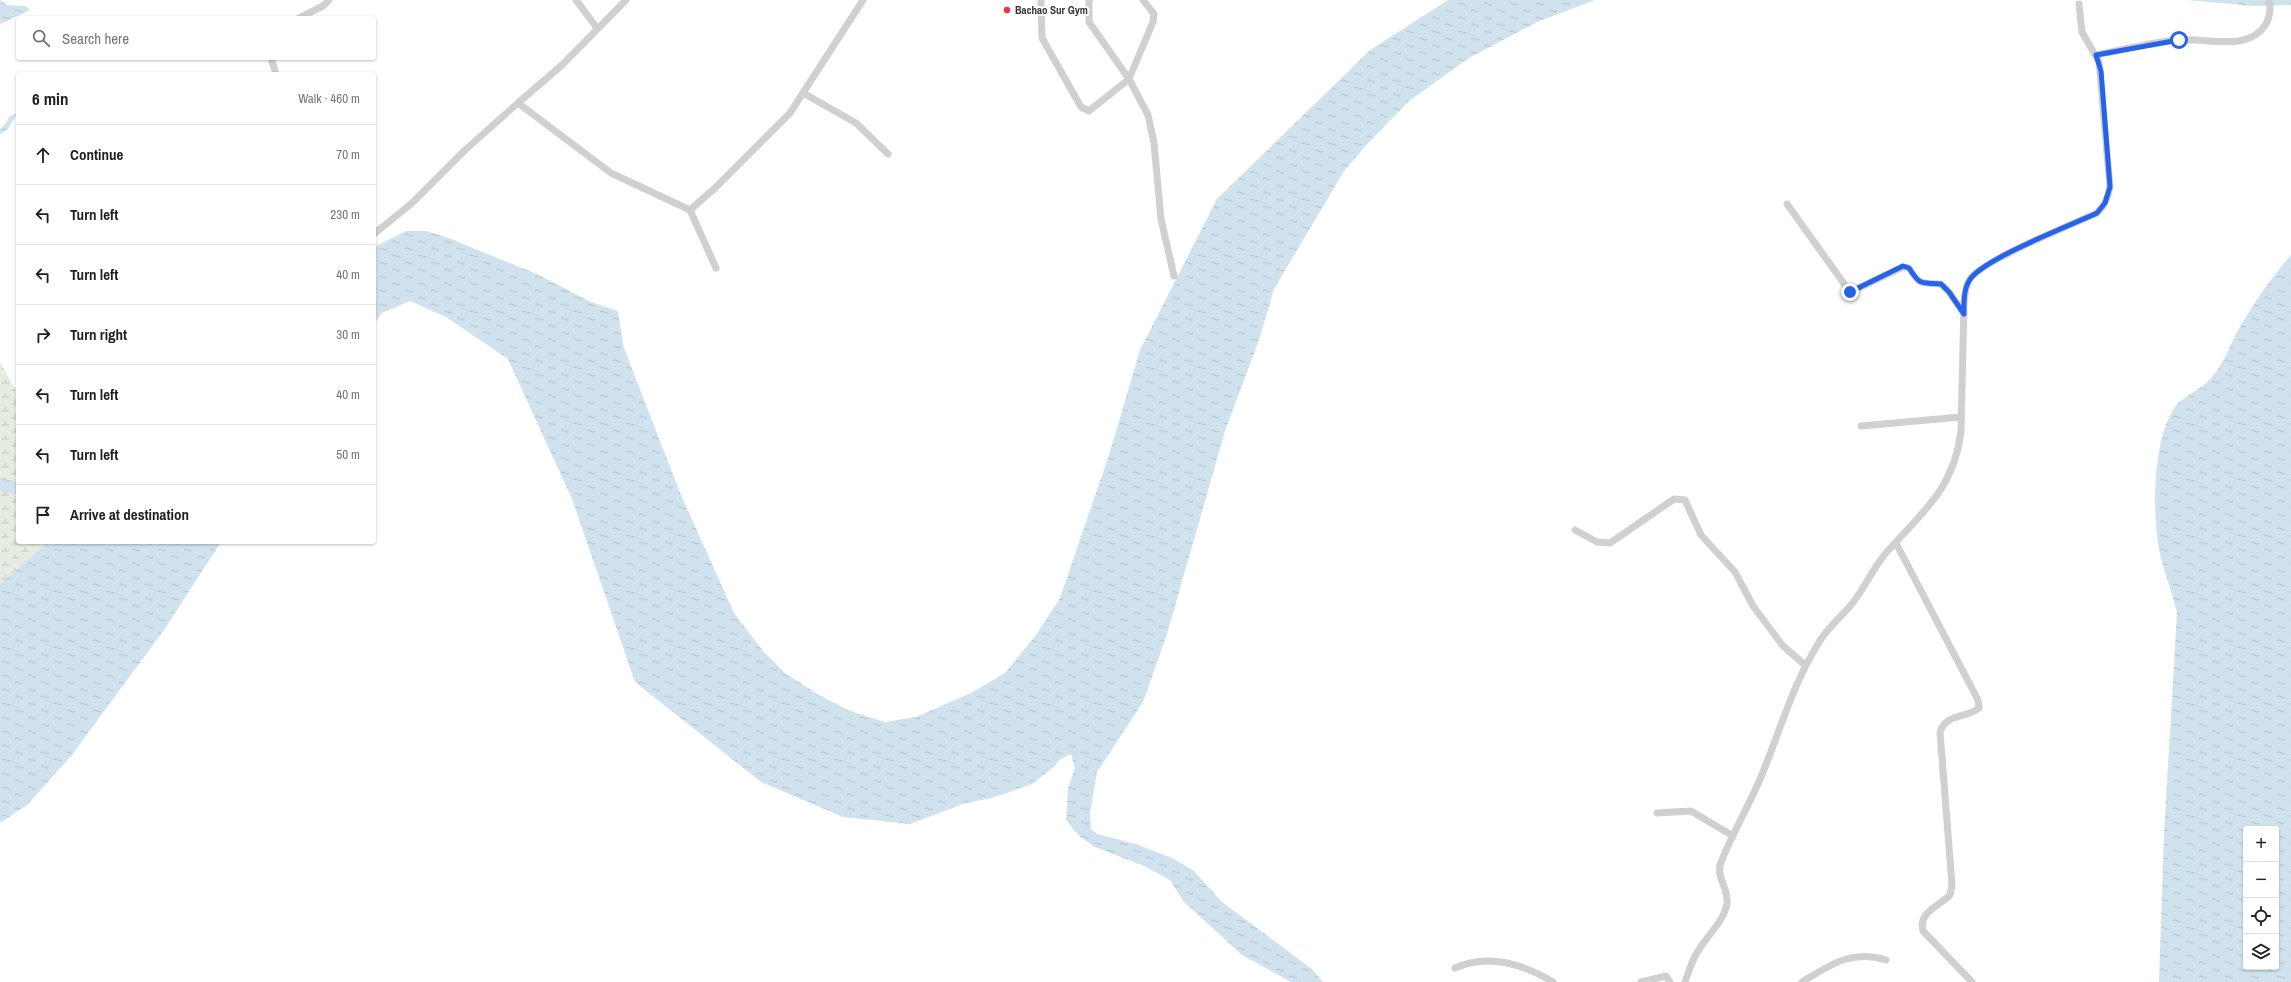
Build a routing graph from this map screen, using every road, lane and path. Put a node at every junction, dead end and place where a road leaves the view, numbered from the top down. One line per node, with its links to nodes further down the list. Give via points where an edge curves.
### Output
1 (329, 0): 10 (street)
2 (576, 0): 11 (street)
3 (626, 0): 11 (street)
4 (863, 0): 16 (street)
5 (1041, 0): 15 (street, via 1042,38 1081,107 1089,111)
6 (1089, 0): 15 (street, via 1089,22)
7 (1143, 0): 15 (street, via 1154,14 1153,22)
8 (2269, 0): 12 (street, via 2268,21 2260,33 2249,39 2179,40)
9 (2079, 4): 12 (street, via 2082,32)
10 (303, 16)
11 (597, 28): 17 (street, via 562,65)
12 (2096, 55): 24 (street, via 2101,71 2110,187 2105,203 2097,213 1994,261 1978,272 1970,279 1966,289)
13 (272, 60): 14 (street)
14 (275, 72)
15 (1129, 79): 23 (street, via 1148,115 1154,143 1161,219)
16 (803, 93): 18 (street, via 856,124); 20 (street, via 790,113)
17 (518, 103): 20 (street, via 612,174); 21 (street, via 465,150 412,203)
18 (888, 154)
19 (1787, 204): 24 (street, via 1850,292 1903,266 1909,268 1917,281 1923,284 1941,284)
20 (690, 210): 22 (street)
21 (376, 232)
22 (716, 268)
23 (1174, 276)
24 (1964, 314): 25 (street)
25 (1961, 417): 26 (street); 28 (street, via 1960,446 1942,490)
26 (1861, 426)
27 (1575, 530): 29 (street, via 1597,542 1610,543 1674,499 1685,500 1700,535 1735,572 1753,606 1783,646)
28 (1896, 543): 29 (street, via 1852,604 1819,642); 39 (street, via 1978,700 1979,708 1972,713 1948,719 1940,732 1952,885 1950,895 1923,916 1921,922 1923,930)
29 (1805, 665): 31 (street, via 1786,706 1757,785)
30 (1657, 813): 31 (street, via 1691,811)
31 (1733, 836): 37 (street, via 1718,873 1728,896 1726,905 1722,917 1697,952)
32 (1886, 960): 38 (street, via 1864,955 1847,958)
33 (1455, 968): 34 (street, via 1470,961 1499,961 1521,966)
34 (1554, 982)
35 (1641, 982): 36 (street, via 1666,976)
36 (1670, 982)
37 (1685, 982)
38 (1802, 982)
39 (1972, 982)

